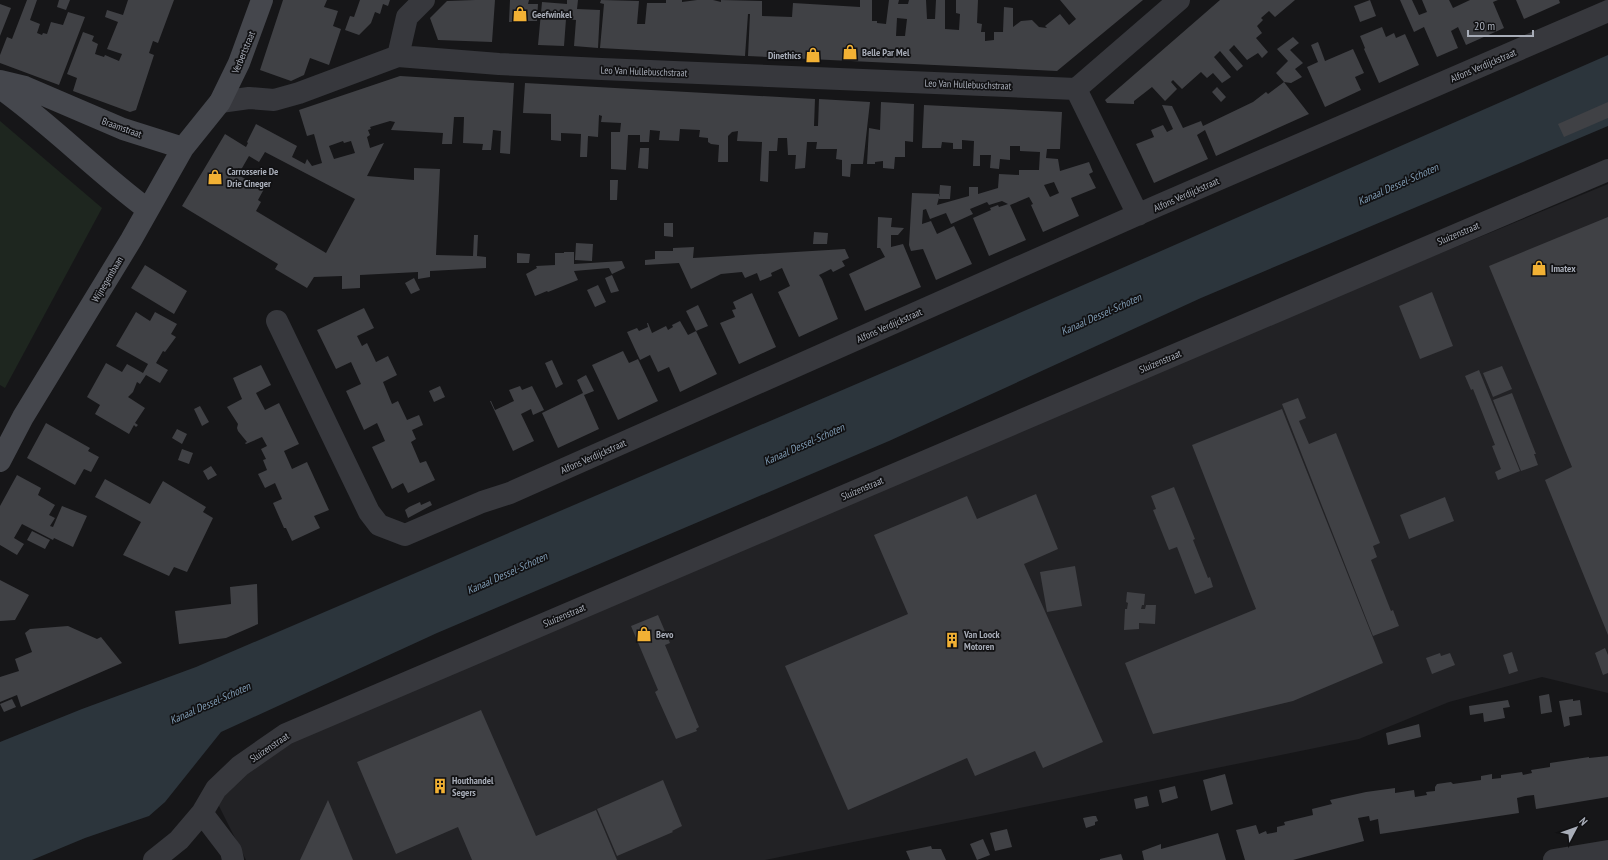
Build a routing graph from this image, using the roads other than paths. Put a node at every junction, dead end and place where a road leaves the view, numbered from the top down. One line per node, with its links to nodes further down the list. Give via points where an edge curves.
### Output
1 (262, 0): 9 (street, Verbertstraat, via 239,63)
2 (424, 0): 5 (street, via 407,18)
3 (1179, 0): 8 (street)
4 (1608, 11): 15 (street, Alfons Verdijckstraat)
5 (398, 56): 8 (street, Leo Van Hullebuschstraat, via 499,64); 9 (street, Leo Van Hullebuschstraat, via 274,100 249,98)
6 (0, 81): 10 (street, Braamstraat, via 24,87)
7 (0, 88): 11 (street)
8 (1076, 89): 15 (street)
9 (220, 102): 12 (street, Wijnegembaan)
10 (62, 103): 11 (street); 12 (street, Braamstraat, via 123,129)
11 (49, 127): 14 (street)
12 (183, 148): 14 (street, Wijnegembaan)
13 (1608, 170): 18 (street, Sluizenstraat, via 286,734 240,766 216,789)
14 (147, 210): 17 (street, Wijnegembaan, via 23,417)
15 (1138, 215): 16 (street, Alfons Verdijckstraat, via 538,481 405,535 379,525 370,512)
16 (277, 321)
17 (0, 461)
18 (202, 813): 20 (street, Sluizenstraat, via 178,840); 21 (street, via 231,851)
19 (1608, 851): 22 (street)
20 (154, 860)
21 (233, 860)
22 (1554, 860)

